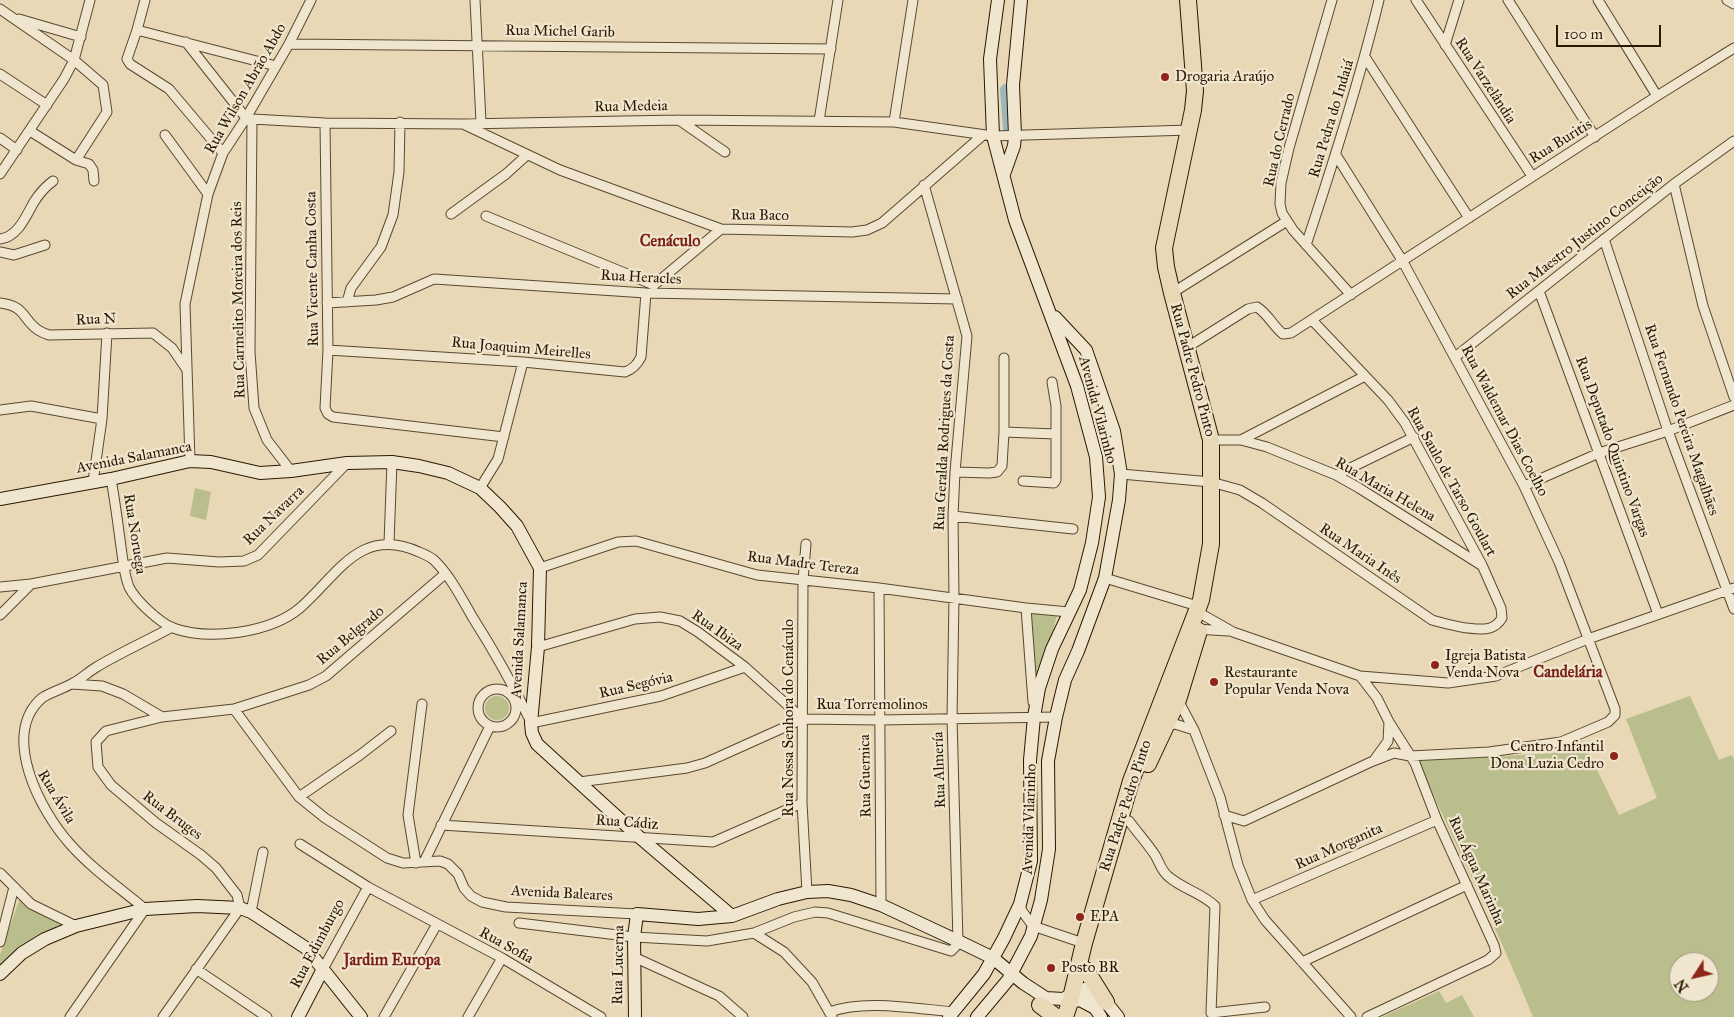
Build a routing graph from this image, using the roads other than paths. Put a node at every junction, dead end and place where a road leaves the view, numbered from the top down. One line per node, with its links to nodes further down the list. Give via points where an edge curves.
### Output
1 (90, 0): 22 (street)
2 (145, 0): 21 (street)
3 (311, 0): 24 (street, Rua Wilson Abrão Abdo)
4 (475, 0): 25 (street)
5 (838, 0): 28 (street)
6 (913, 0): 40 (street)
7 (998, 0): 46 (street, Avenida Vilarinho, via 990,59)
8 (1021, 0): 49 (street, via 1012,85)
9 (1180, 0): 44 (highway, Rua Padre Pedro Pinto, via 1188,90)
10 (1188, 0): 44 (highway, Rua Padre Pedro Pinto, via 1195,91)
11 (1332, 0): 68 (street, Rua do Cerrado, via 1281,183 1280,204)
12 (1379, 0): 29 (street, Rua Pedra do Indaiá)
13 (1416, 0): 26 (street, Rua Varzelândia)
14 (1459, 0): 26 (street)
15 (1508, 0): 47 (street)
16 (1598, 0): 33 (street)
17 (1727, 0): 18 (street)
18 (1734, 4)
19 (0, 9): 20 (street)
20 (11, 17): 22 (street); 30 (street)
21 (137, 30): 23 (street); 53 (street, via 127,59 130,64 169,89)
22 (80, 37): 30 (street)
23 (186, 42): 31 (street); 35 (street)
24 (289, 44): 25 (street, Rua Michel Garib); 31 (street, Rua Wilson Abrão Abdo)
25 (477, 45): 28 (street, Rua Michel Garib); 39 (street)
26 (1445, 45): 58 (street, Rua Varzelândia)
27 (1734, 48): 33 (street, Rua Buritis)
28 (831, 49): 37 (street)
29 (1365, 57): 55 (street, Rua Pedra do Indaiá); 67 (street)
30 (74, 60): 34 (street); 56 (street, via 103,85 107,112)
31 (276, 66): 35 (street, Rua Wilson Abrão Abdo)
32 (0, 74): 34 (street)
33 (1657, 96): 47 (street, Rua Buritis)
34 (47, 105): 43 (street)
35 (249, 119): 41 (street, Rua Medeia); 53 (street, Rua Wilson Abrão Abdo); 111 (street, Rua Carmelito Moreira dos Reis, via 250,352 254,408 267,440)
36 (680, 120): 37 (street, Rua Medeia); 39 (street, Rua Medeia); 52 (street)
37 (818, 121): 40 (street, Rua Medeia)
38 (400, 122): 41 (street, Rua Medeia); 42 (street, Rua Medeia); 82 (street, via 399,172 393,215 381,247 351,288)
39 (481, 122): 42 (street, Rua Medeia)
40 (894, 122): 46 (street, Rua Medeia)
41 (325, 123): 84 (street, Rua Vicente Canha Costa)
42 (463, 124): 54 (street, Rua Baco)
43 (30, 131): 51 (street); 56 (street)
44 (1187, 134): 49 (street, Rua Medeia); 79 (highway, Rua Padre Pedro Pinto, via 1164,248)
45 (165, 135): 64 (street)
46 (988, 136): 49 (street, Rua Medeia); 59 (street, Avenida Vilarinho); 63 (street, Rua Baco)
47 (1595, 137): 58 (street, Rua Buritis)
48 (0, 138): 51 (street)
49 (1014, 141): 59 (street)
50 (1734, 141): 62 (street, Rua Maestro Justino Conceição)
51 (17, 150): 57 (street)
52 (725, 152)
53 (223, 153): 64 (street, Rua Wilson Abrão Abdo)
54 (527, 155): 65 (street); 69 (street, Rua Baco)
55 (1336, 155): 73 (street, Rua Pedra do Indaiá); 75 (street, Rua Waldemar Dias Coelho)
56 (76, 160): 61 (street, via 89,164)
57 (0, 174)
58 (1532, 176): 67 (street, Rua Buritis)
59 (1003, 177): 85 (street, Avenida Vilarinho, via 1015,220)
60 (53, 181): 70 (street, via 45,187 15,232)
61 (94, 181)
62 (1674, 184): 71 (street, Rua Maestro Justino Conceição); 96 (street, via 1703,306)
63 (924, 185): 69 (street, Rua Baco, via 882,222 867,230); 81 (street, Rua Geralda Rodrigues da Costa)
64 (208, 194): 93 (street, Rua Wilson Abrão Abdo, via 185,304)
65 (451, 214)
66 (486, 216): 76 (street)
67 (1469, 218): 75 (street, Rua Buritis)
68 (1287, 222): 73 (street, Rua do Cerrado); 79 (street)
69 (721, 229): 76 (street)
70 (0, 239)
71 (1604, 239): 77 (street, Rua Maestro Justino Conceição); 100 (street, Rua Fernando Pereira Magalhães)
72 (45, 245): 74 (street, via 14,255)
73 (1306, 245): 80 (street, Rua do Cerrado)
74 (0, 252)
75 (1402, 260): 80 (street, Rua Buritis); 90 (street, Rua Waldemar Dias Coelho)
76 (655, 289): 78 (street, Rua Heracles); 81 (street, Rua Heracles)
77 (1539, 290): 90 (street, Rua Maestro Justino Conceição); 107 (street, Rua Deputado Quintino Vargas)
78 (646, 293): 82 (street, Rua Heracles, via 434,279 393,297); 92 (street, Rua Joaquim Meirelles, via 641,357 632,369 625,372)
79 (1172, 294): 88 (highway, Rua Padre Pedro Pinto)
80 (1351, 295): 86 (street, Rua Buritis)
81 (957, 299): 112 (street, Rua Geralda Rodrigues da Costa, via 967,336)
82 (347, 302): 84 (street, Rua Heracles)
83 (0, 303): 87 (street, Rua N, via 14,306 38,330 49,335)
84 (327, 303): 89 (street, Rua Vicente Canha Costa)
85 (1048, 309): 113 (street, Avenida Vilarinho, via 1086,350 1114,431); 136 (street, Avenida Vilarinho, via 1077,386 1096,457 1099,497)
86 (1312, 320): 88 (street, Rua Buritis, via 1291,333 1283,334 1257,307 1248,309); 94 (street, Rua Saulo de Tarso Goulart)
87 (108, 333): 93 (street, Rua N, via 153,333 172,348); 99 (street)
88 (1186, 348): 105 (highway, Rua Padre Pedro Pinto)
89 (328, 350): 92 (street, Rua Joaquim Meirelles); 103 (street, Rua Vicente Canha Costa, via 325,408 333,417)
90 (1455, 357): 119 (street, Rua Waldemar Dias Coelho)
91 (1004, 358): 101 (street)
92 (523, 362): 103 (street)
93 (187, 370): 108 (street, Rua Wilson Abrão Abdo)
94 (1365, 376): 104 (street, Rua Saulo de Tarso Goulart, via 1388,400); 106 (street)
95 (1052, 382): 102 (street)
96 (1734, 397)
97 (1734, 405): 100 (street)
98 (0, 410): 99 (street, via 30,406)
99 (102, 419): 117 (street)
100 (1668, 431): 107 (street); 135 (street, Rua Fernando Pereira Magalhães)
101 (1004, 432): 102 (street); 112 (street, via 1002,466 997,472)
102 (1056, 434): 116 (street, via 1054,483)
103 (504, 437): 120 (street, via 498,459)
104 (1414, 437): 114 (street); 126 (street, Rua Saulo de Tarso Goulart)
105 (1211, 440): 106 (street, Rua Maria Helena); 118 (highway, Rua Padre Pedro Pinto)
106 (1241, 440): 114 (street, Rua Maria Helena)
107 (1599, 453): 119 (street); 141 (street, Rua Deputado Quintino Vargas)
108 (190, 460): 111 (street, Avenida Salamanca, via 260,472); 115 (street, Avenida Salamanca)
109 (392, 462): 110 (street, Avenida Salamanca); 120 (street, Avenida Salamanca, via 448,473); 124 (street)
110 (347, 463): 111 (street, Avenida Salamanca); 127 (street, Rua Navarra, via 258,554 244,561 167,558)
111 (291, 471)
112 (955, 472): 122 (street, Rua Geralda Rodrigues da Costa)
113 (1121, 474): 118 (street, Rua Maria Inês); 130 (street, Avenida Vilarinho, via 1116,523)
114 (1336, 475): 126 (street, Rua Maria Helena)
115 (111, 479): 117 (street, Avenida Salamanca); 127 (street, Rua Noruega)
116 (1023, 481)
117 (93, 482): 121 (street, Avenida Salamanca)
118 (1211, 482): 143 (highway, Rua Padre Pedro Pinto, via 1211,544); 144 (street, Rua Maria Inês, via 1240,490 1262,503 1432,620 1472,628 1489,629)
119 (1524, 486): 147 (street, Rua Waldemar Dias Coelho, via 1559,562)
120 (480, 488): 128 (street, Avenida Salamanca, via 517,526)
121 (0, 498)
122 (953, 516): 123 (street); 137 (street, Rua Geralda Rodrigues da Costa)
123 (1073, 529)
124 (389, 543): 129 (street, via 434,559); 145 (street, Rua Noruega, via 360,552 336,570 299,608 277,621 238,632 206,634)
125 (806, 544): 131 (street, Rua Nossa Senhora do Cenáculo)
126 (1482, 565): 144 (street, Rua Saulo de Tarso Goulart, via 1501,608 1502,618)
127 (124, 567): 132 (street, Rua Navarra); 145 (street, Rua Noruega, via 129,587 141,606)
128 (540, 568): 131 (street, Rua Madre Tereza, via 618,542 636,541 757,575); 148 (street, Avenida Salamanca)
129 (445, 574): 153 (street); 158 (street, Rua Belgrado, via 326,676 309,685)
130 (1105, 578): 136 (street); 143 (street, via 1188,603); 149 (street, Avenida Vilarinho)
131 (803, 580): 134 (street, Rua Madre Tereza); 164 (street, Rua Nossa Senhora do Cenáculo)
132 (31, 584): 133 (street, Rua Navarra); 142 (street)
133 (0, 586)
134 (879, 588): 137 (street, Rua Madre Tereza); 165 (street, Rua Guernica)
135 (1731, 589): 139 (street, Rua Fernando Pereira Magalhães); 141 (street)
136 (1080, 590): 140 (street, Avenida Vilarinho)
137 (954, 598): 138 (street, Rua Madre Tereza); 163 (street, Rua Almería)
138 (1026, 608): 140 (street, Rua Madre Tereza); 161 (street)
139 (1734, 609)
140 (1069, 612): 149 (street, via 1083,630); 161 (street, Avenida Vilarinho, via 1052,649)
141 (1658, 614): 147 (street)
142 (0, 615)
143 (1198, 616): 146 (street); 146 (street); 150 (highway, Rua Padre Pedro Pinto); 156 (highway, Rua Padre Pedro Pinto)
144 (1497, 625)
145 (172, 628): 154 (street, Rua Ávila, via 95,668)
146 (1233, 632): 152 (street)
147 (1588, 638): 152 (street, via 1496,676 1448,684); 173 (street, Rua Waldemar Dias Coelho, via 1615,709 1615,715 1608,722 1561,742 1489,752)
148 (538, 647): 151 (street, Rua Ibiza, via 635,619 660,617 680,622 698,632); 167 (street, Avenida Salamanca)
149 (1078, 651): 162 (street, Avenida Vilarinho, via 1065,680)
150 (1177, 660): 156 (street); 206 (highway, Rua Padre Pedro Pinto, via 1131,781)
151 (745, 667): 164 (street, Rua Ibiza); 167 (street, Rua Segóvia, via 661,696)
152 (1360, 676): 166 (street, Rua Água Marinha, via 1377,698)
153 (513, 683): 155 (street); 167 (street)
154 (72, 684): 160 (street, via 102,686 123,694); 194 (street, Rua Ávila, via 42,698 29,712 21,729 25,773 41,804 70,844)
155 (508, 692): 159 (street, via 515,702); 168 (street, via 489,690 480,699 478,712)
156 (1178, 700): 169 (highway, Rua Padre Pedro Pinto); 170 (street)
157 (422, 704): 185 (street, via 408,815)
158 (234, 709): 160 (street, Rua Belgrado); 176 (street, Avenida Baleares)
159 (515, 714): 167 (street); 168 (street, via 508,724)
160 (162, 717): 172 (street, Rua Belgrado, via 106,731)
161 (1034, 717): 162 (street, Rua Torremolinos); 163 (street, Rua Torremolinos); 192 (street, Avenida Vilarinho, via 1030,760 1031,861)
162 (1056, 717): 201 (street, Avenida Vilarinho, via 1048,761 1049,849 1041,900)
163 (952, 718): 165 (street, Rua Torremolinos); 205 (street, Rua Almería)
164 (803, 719): 165 (street, Rua Torremolinos); 175 (street, Rua Torremolinos, via 705,763); 177 (street, Rua Nossa Senhora do Cenáculo)
165 (879, 720): 193 (street, Rua Guernica)
166 (1389, 722): 173 (street, Rua Água Marinha); 174 (street, via 1388,741)
167 (532, 723): 175 (street, Avenida Salamanca, via 537,744)
168 (490, 726): 181 (street)
169 (1166, 726): 170 (street, via 1175,724); 180 (highway, Rua Padre Pedro Pinto, via 1140,781)
170 (1194, 730): 178 (street)
171 (391, 731): 176 (street)
172 (96, 742): 195 (street, Rua Bruges, via 98,767 111,785 156,823 201,854 216,868)
173 (1410, 756): 174 (street, via 1394,753); 179 (street, Rua Água Marinha)
174 (1373, 761): 178 (street, via 1244,821)
175 (579, 782): 182 (street, Avenida Salamanca)
176 (299, 797): 185 (street, Avenida Baleares, via 387,858 403,863)
177 (802, 803): 182 (street, Rua Cádiz, via 713,842); 190 (street, Rua Nossa Senhora do Cenáculo)
178 (1224, 815): 191 (street)
179 (1437, 820): 187 (street, Rua Água Marinha); 191 (street, Rua Morganita)
180 (1129, 821): 206 (highway, Rua Padre Pedro Pinto, via 1116,868); 219 (street, via 1156,856 1164,873 1215,906 1210,1013)
181 (442, 825): 182 (street, Rua Cádiz); 185 (street)
182 (638, 836): 197 (street, Avenida Salamanca)
183 (300, 844): 189 (street)
184 (263, 852): 195 (street)
185 (420, 862): 196 (street, Avenida Baleares, via 448,864 471,896 490,904)
186 (0, 873): 188 (street)
187 (1467, 885): 210 (street); 237 (street, Rua Água Marinha, via 1496,953 1488,960)
188 (14, 887): 200 (street, via 31,904); 203 (street)
189 (368, 887): 199 (street, Rua Sofia); 212 (street, Rua Edimburgo)
190 (807, 892): 193 (street, Avenida Baleares, via 851,895); 197 (street, Avenida Baleares)
191 (1252, 900): 210 (street)
192 (1020, 904): 201 (street); 209 (street, Avenida Vilarinho)
193 (881, 905): 205 (street, Avenida Baleares)
194 (145, 909): 195 (street, via 197,906); 200 (street); 223 (street)
195 (246, 910): 211 (street); 212 (street, via 306,948)
196 (637, 914): 197 (street, Avenida Baleares, via 698,919); 204 (street, Rua Lucerna)
197 (732, 916)
198 (519, 923): 204 (street, Avenida Baleares)
199 (437, 924): 207 (street, Rua Sofia); 228 (street)
200 (76, 926): 214 (street, via 22,953)
201 (1033, 926): 206 (street); 216 (street, Avenida Vilarinho)
202 (754, 933): 204 (street, Avenida Baleares, via 707,941); 205 (street, Avenida Baleares, via 815,912 828,913 951,951); 221 (street, via 784,952 812,982)
203 (1, 936)
204 (634, 937): 208 (street, Rua Lucerna)
205 (964, 944): 209 (street, Avenida Baleares); 215 (street, via 980,960)
206 (1088, 944): 213 (highway, Rua Padre Pedro Pinto); 217 (highway, Rua Padre Pedro Pinto)
207 (502, 958): 229 (street); 230 (street, Rua Sofia)
208 (636, 958): 231 (street, Rua Lucerna); 232 (street, via 719,996)
209 (993, 958): 215 (street, Avenida Vilarinho); 216 (street, Avenida Baleares)
210 (1302, 962): 236 (street)
211 (196, 969): 224 (street); 225 (street)
212 (323, 969): 226 (street, Rua Edimburgo); 227 (street)
213 (1086, 970): 217 (highway, Rua Padre Pedro Pinto); 220 (highway)
214 (0, 974)
215 (984, 974): 222 (street, Avenida Vilarinho)
216 (1010, 976): 217 (street, Avenida Baleares, via 1046,998); 218 (street, Avenida Baleares); 233 (street, Avenida Vilarinho)
217 (1074, 1003): 218 (street); 220 (street)
218 (1040, 1005): 234 (highway)
219 (1265, 1007)
220 (1104, 1010): 235 (street)
221 (831, 1014): 222 (street, via 843,1007 859,1005)
222 (952, 1014)
223 (70, 1017)
224 (163, 1017)
225 (267, 1017)
226 (298, 1017)
227 (361, 1017)
228 (384, 1017)
229 (468, 1017)
230 (601, 1017)
231 (635, 1017)
232 (742, 1017)
233 (976, 1017)
234 (1056, 1017)
235 (1118, 1017)
236 (1351, 1017)
237 (1367, 1017)

